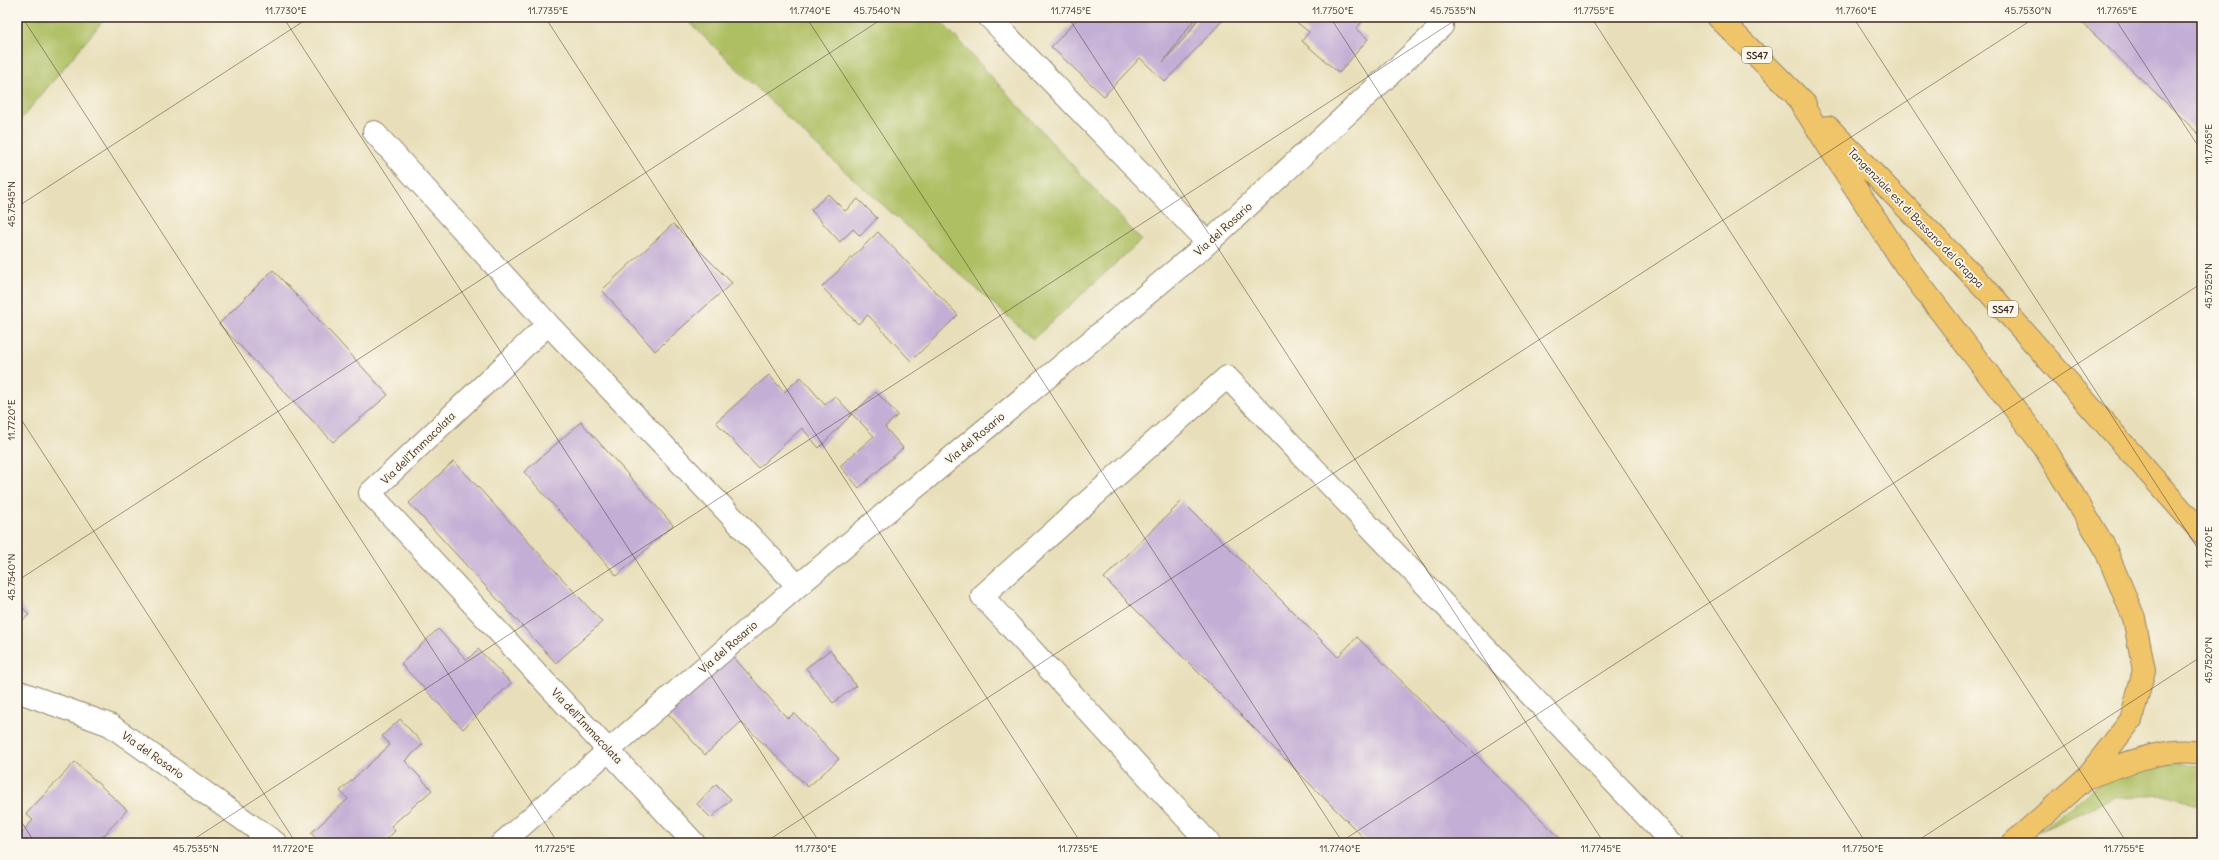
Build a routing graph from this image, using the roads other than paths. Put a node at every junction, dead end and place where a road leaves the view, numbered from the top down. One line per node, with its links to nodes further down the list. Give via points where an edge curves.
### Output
1 (989, 17): 6 (street)
2 (1718, 17): 4 (highway, Tangenziale est di Bassano del Grappa / SS47)
3 (1442, 26): 6 (street, Via del Rosario)
4 (1795, 94): 8 (highway, Tangenziale est di Bassano del Grappa / SS47, via 1986,289); 13 (highway, via 1905,265 2044,447 2104,546 2134,618 2144,670 2131,720)
5 (374, 132): 7 (street)
6 (1208, 243): 9 (street, Via del Rosario)
7 (548, 324): 9 (street); 11 (street, Via dell'Immacolata, via 370,494)
8 (2202, 533)
9 (798, 586): 11 (street, Via del Rosario)
10 (17, 691): 14 (street, Via del Rosario, via 110,725)
11 (609, 750): 15 (street, Via del Rosario); 16 (street, Via dell'Immacolata)
12 (2202, 753): 13 (highway, via 2187,750 2135,760)
13 (2086, 778): 19 (highway)
14 (276, 843)
15 (502, 843)
16 (694, 843)
17 (1208, 843): 18 (street, via 982,596 1227,376)
18 (1672, 843)
19 (2013, 843)

